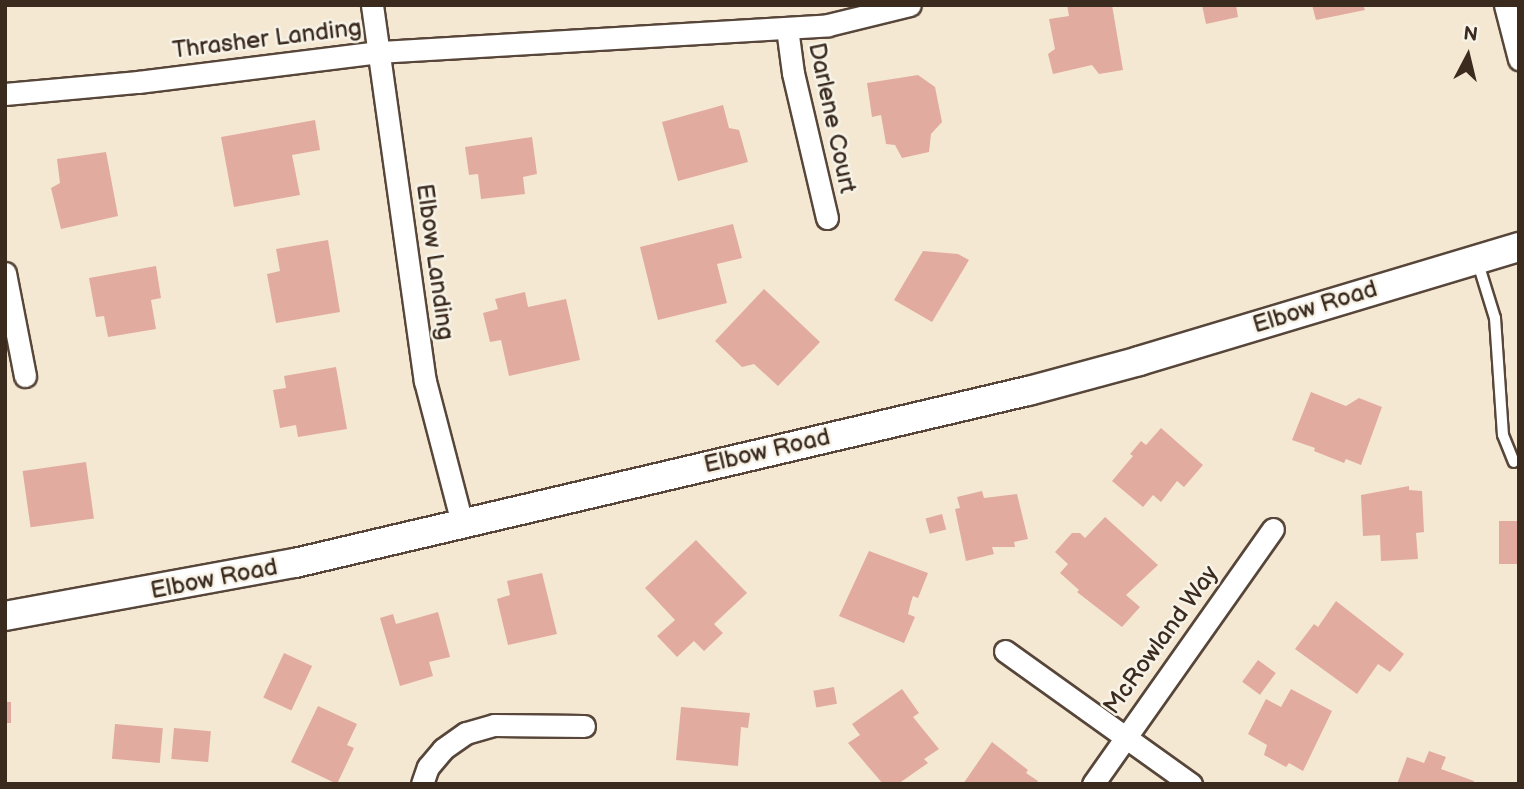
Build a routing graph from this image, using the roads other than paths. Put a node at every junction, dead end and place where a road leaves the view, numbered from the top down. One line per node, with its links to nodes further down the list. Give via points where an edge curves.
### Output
1 (372, 5): 5 (street, Elbow Landing)
2 (910, 5): 4 (street, Thrasher Landing, via 854,21)
3 (1505, 5): 6 (street)
4 (787, 28): 5 (street, Thrasher Landing); 8 (street, Darlene Court)
5 (379, 52): 7 (street, Thrasher Landing); 14 (street, Elbow Landing, via 425,381)
6 (1519, 58)
7 (5, 94)
8 (827, 218)
9 (1519, 247): 10 (street, Elbow Road)
10 (1477, 259): 13 (lane, via 1495,318 1503,435); 14 (street, Elbow Road, via 1028,391)
11 (5, 273): 12 (street)
12 (24, 376)
13 (1514, 462)
14 (462, 523): 16 (street, Elbow Road, via 295,563)
15 (1273, 529): 19 (street, McRowland Way)
16 (5, 616)
17 (1005, 652): 19 (street)
18 (584, 726): 20 (street, via 494,725 466,733 443,748)
19 (1124, 738): 21 (street, McRowland Way); 22 (street)
20 (422, 784)
21 (1093, 784)
22 (1191, 784)

